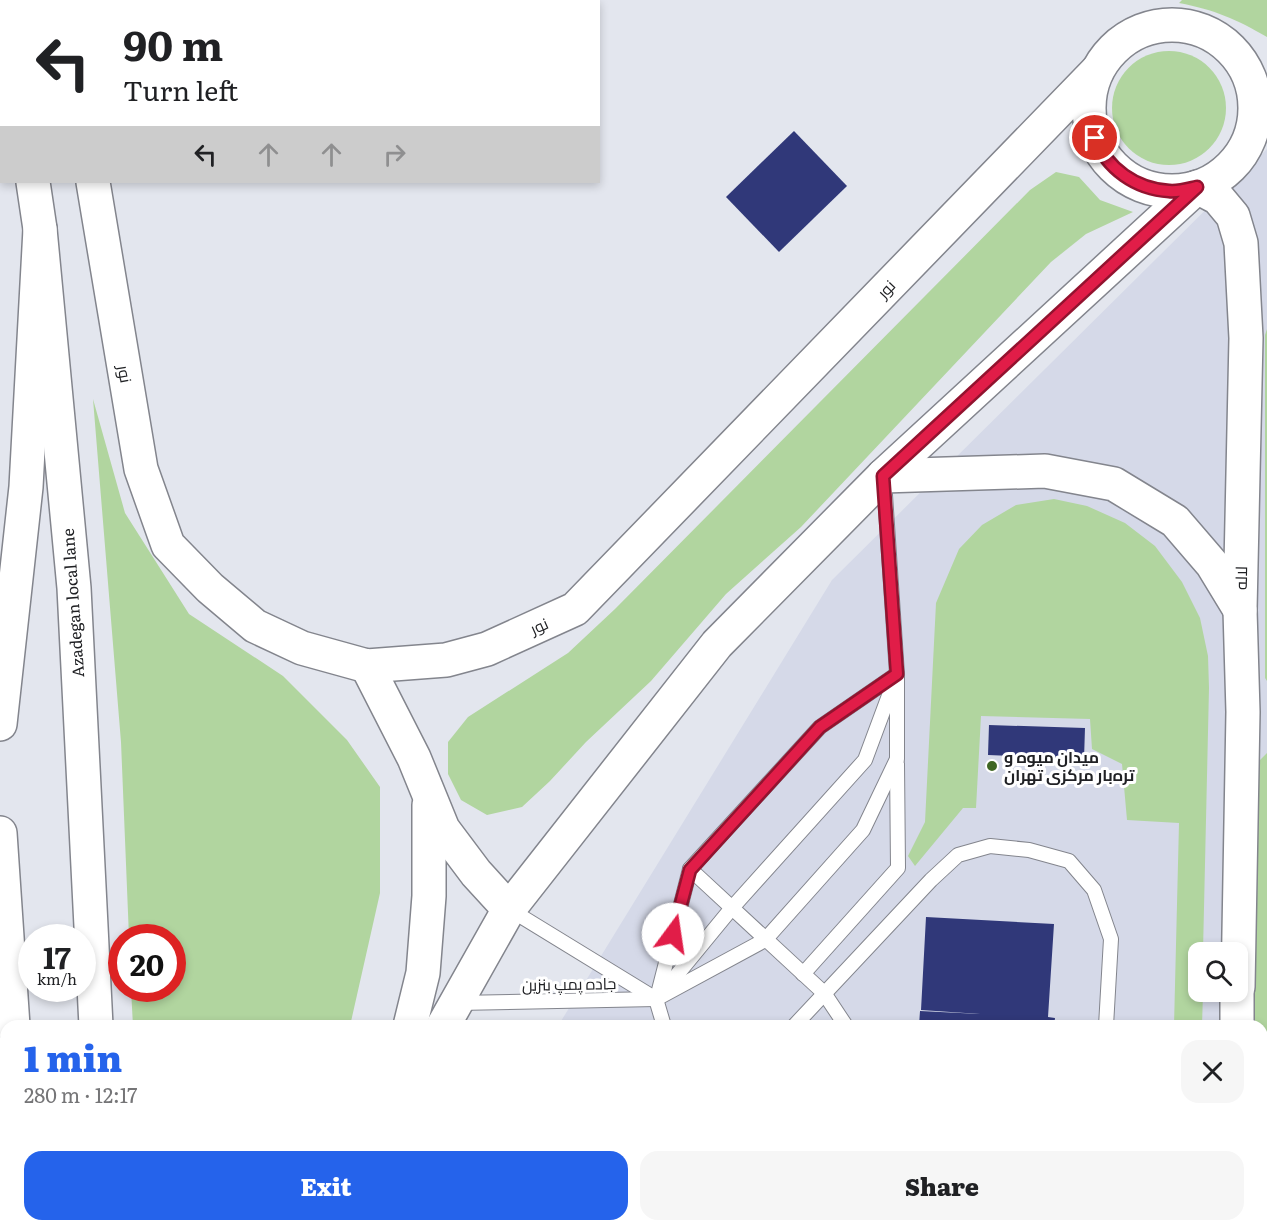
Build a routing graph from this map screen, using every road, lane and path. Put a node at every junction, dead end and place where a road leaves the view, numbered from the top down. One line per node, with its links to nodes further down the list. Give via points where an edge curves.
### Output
1 (1162, 0): 2 (main road)
2 (1136, 32): 3 (main road, via 1113,48); 4 (main road, via 1162,24 1189,26 1214,35 1235,53 1250,76)
3 (1097, 71): 7 (main road, via 1089,98 1090,126 1101,151 1119,172 1143,186 1170,192); 11 (main road, نور, via 575,609 487,649 446,660)
4 (1262, 127): 7 (main road, via 1222,175)
5 (33, 183): 8 (main road, Azadegan local lane)
6 (93, 183): 11 (main road, نور, via 141,469 168,545 255,626 302,648)
7 (1197, 187): 9 (main road); 10 (main road, لاله, via 1218,198 1233,216 1241,243 1246,338)
8 (40, 230): 14 (main road, via 26,487); 29 (main road, Azadegan local lane, via 74,588)
9 (883, 476): 10 (main road, via 1045,471 1114,484 1175,521 1212,564); 12 (lane); 19 (main road, via 717,644)
10 (1240, 610): 13 (main road, لاله)
11 (367, 666): 16 (main road, via 414,758)
12 (897, 674): 15 (lane); 18 (lane, via 820,727); 20 (lane, via 865,760)
13 (1255, 712): 22 (main road, لاله)
14 (0, 724)
15 (897, 759): 21 (lane, via 863,830); 23 (lane, via 898,868)
16 (429, 799): 19 (main road, via 443,829); 30 (main road, via 429,896 423,973)
17 (0, 834): 28 (main road)
18 (690, 870): 20 (lane); 25 (lane)
19 (509, 909): 25 (lane); 27 (main road)
20 (731, 909): 21 (lane); 25 (lane)
21 (765, 940): 23 (lane); 25 (lane)
22 (1240, 942)
23 (803, 974): 24 (lane)
24 (824, 993): 32 (lane); 33 (lane); 34 (lane, via 958,855 990,846 1029,850 1069,861 1094,890 1111,939)
25 (656, 999): 27 (lane, جاده پمپ بنزین); 31 (lane)
26 (1237, 1002): 35 (main road, لاله)
27 (449, 1014)
28 (13, 1020)
29 (96, 1020)
30 (411, 1020)
31 (662, 1020)
32 (799, 1020)
33 (842, 1020)
34 (1106, 1020)
35 (1237, 1020)

